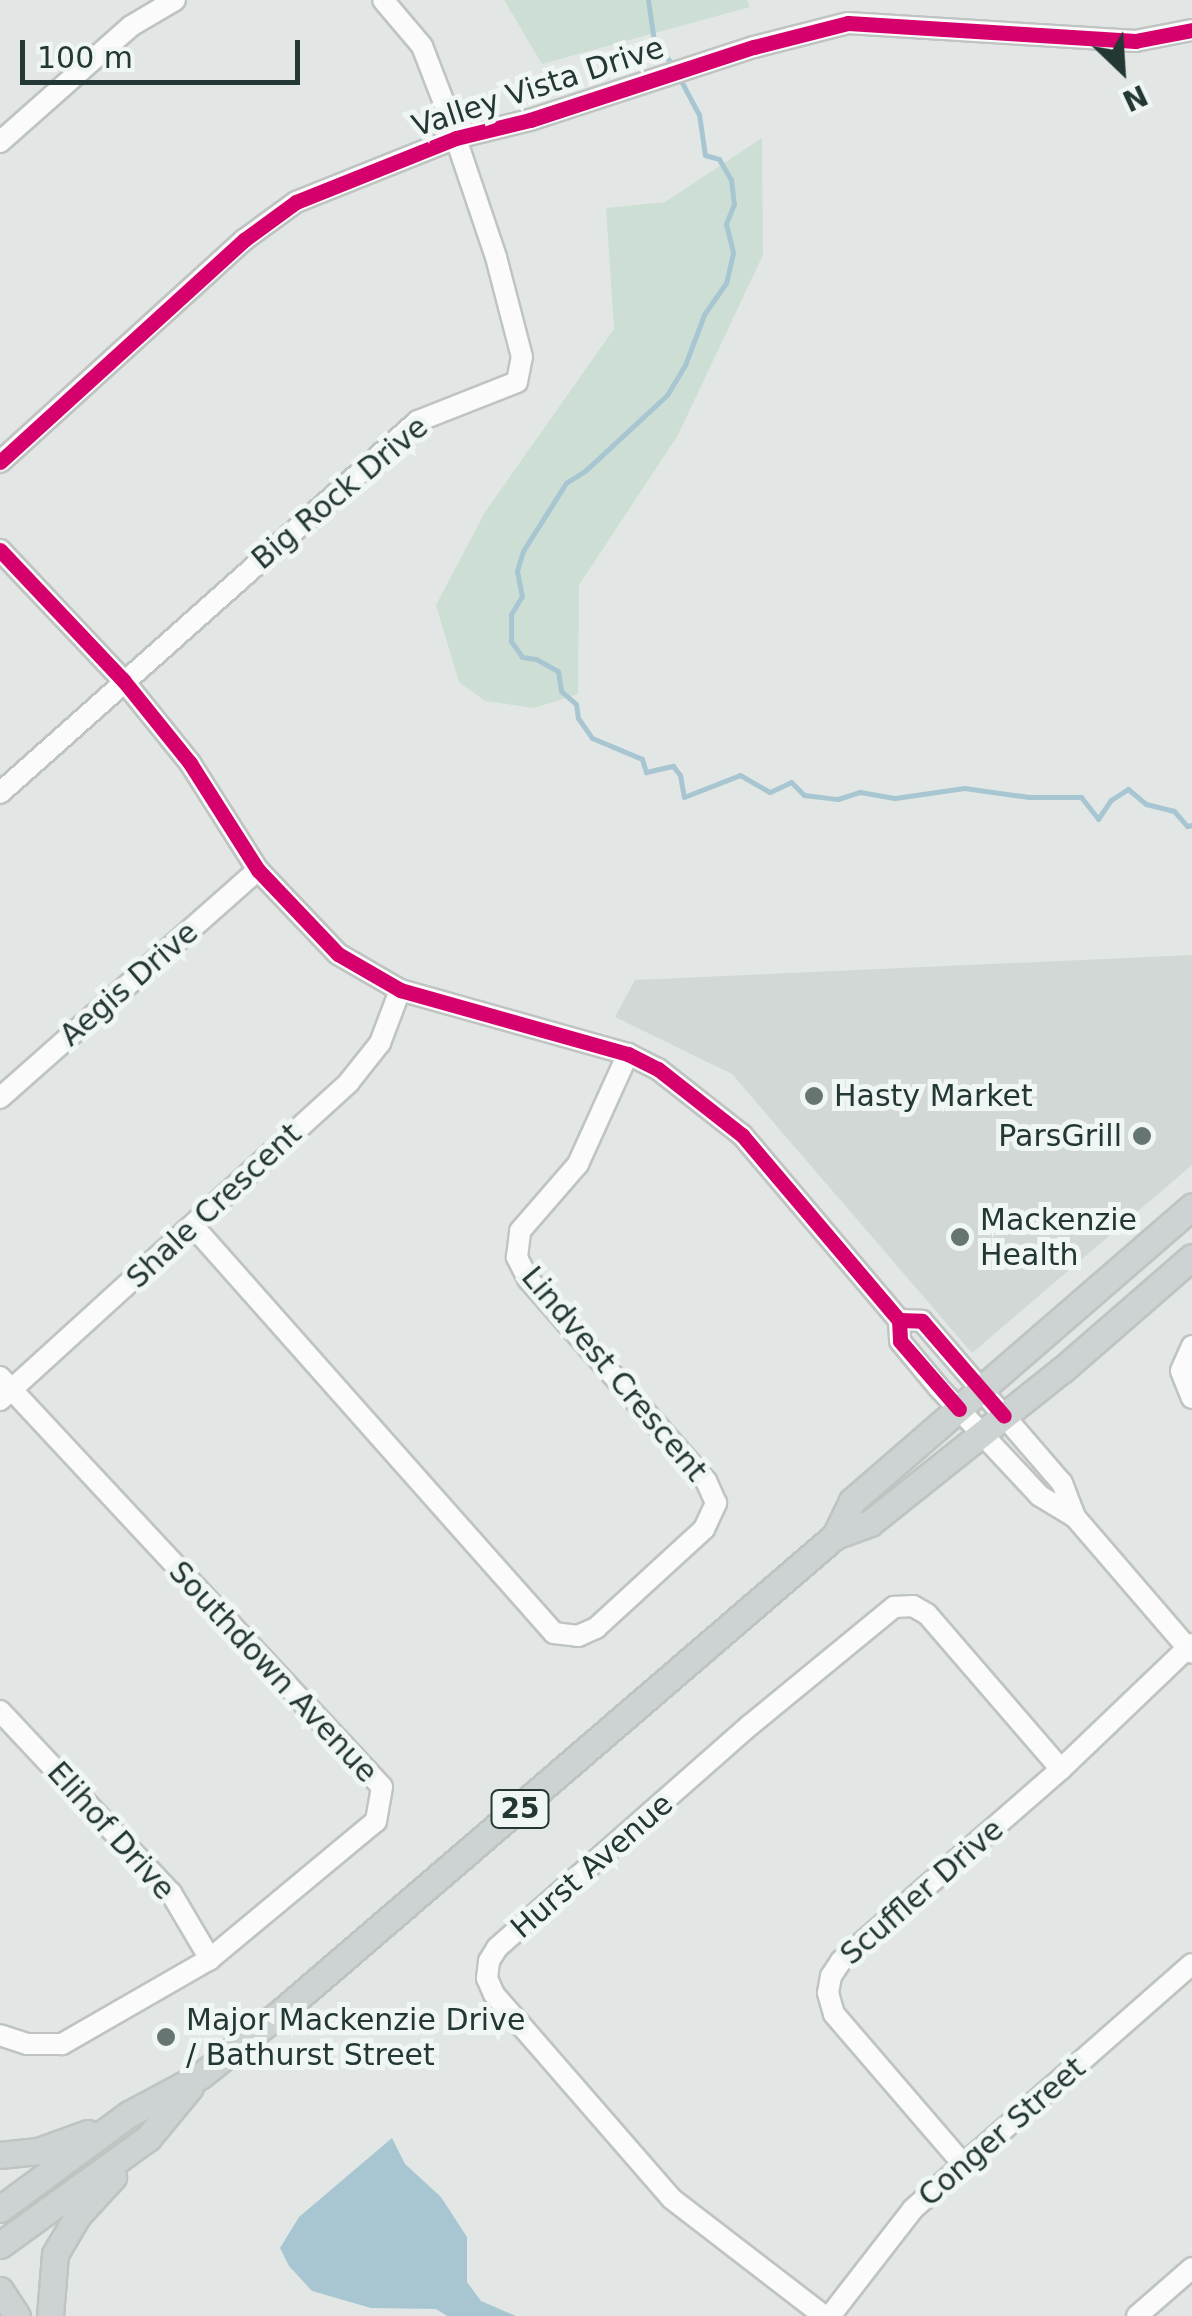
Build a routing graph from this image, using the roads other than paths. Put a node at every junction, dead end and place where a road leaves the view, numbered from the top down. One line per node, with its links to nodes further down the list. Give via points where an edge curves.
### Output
1 (175, 0): 5 (street, via 131,26)
2 (382, 0): 4 (street, via 422,46)
3 (1192, 30): 4 (street, Valley Vista Drive, via 1135,41 848,23)
4 (456, 138): 6 (street, Valley Vista Drive, via 283,212); 8 (street, Big Rock Drive, via 522,357 517,382 418,422)
5 (0, 142)
6 (0, 462)
7 (0, 550): 8 (street)
8 (122, 680): 9 (street); 10 (street, via 190,763)
9 (0, 793)
10 (258, 870): 11 (street, via 338,954); 13 (street, Aegis Drive)
11 (400, 990): 12 (street); 15 (street, Shale Crescent, via 380,1043 349,1082)
12 (628, 1054): 15 (street, Lindvest Crescent, via 578,1164 520,1232 517,1257 528,1279 706,1480 716,1503 704,1530 596,1628 578,1636 554,1634); 17 (street, via 658,1069 742,1135)
13 (0, 1098)
14 (1192, 1206): 20 (main road, 25)
15 (193, 1226): 19 (street, Shale Crescent)
16 (1192, 1257): 23 (main road, 25)
17 (899, 1320): 20 (street, via 922,1321); 22 (street, via 900,1342)
18 (1192, 1346): 21 (street, via 1181,1370)
19 (4, 1389): 30 (street, Southdown Avenue, via 382,1787 376,1821)
20 (982, 1390): 22 (main road, 25); 23 (street)
21 (1192, 1398)
22 (959, 1409): 24 (street); 26 (main road, 25, via 852,1502)
23 (1004, 1416): 24 (main road, 25); 25 (street, via 1062,1483)
24 (982, 1434): 25 (street, via 1040,1496); 26 (main road, 25, via 870,1523)
25 (1075, 1517): 27 (street)
26 (836, 1536): 33 (main road, 25, via 408,1906)
27 (1190, 1648): 29 (street, Scuffler Drive)
28 (0, 1713): 30 (street, Elihof Drive, via 171,1893)
29 (1061, 1770): 37 (street, Scuffler Drive, via 841,1961 829,1983 836,2017); 44 (street, Hurst Avenue, via 927,1614 897,1606 748,1726 489,1961 486,1975 494,1994 672,2199)
30 (210, 1959): 32 (street, Southdown Avenue, via 62,2044 27,2044)
31 (1192, 1964): 37 (street, Conger Street)
32 (0, 2035)
33 (200, 2076): 34 (main road, 25); 35 (main road, 25)
34 (117, 2123): 36 (main road, via 38,2151); 38 (main road, 25)
35 (148, 2138): 39 (main road, 25); 43 (main road, via 78,2215 55,2254)
36 (0, 2155)
37 (963, 2164): 44 (street, Conger Street, via 889,2235)
38 (0, 2210)
39 (0, 2245)
40 (1192, 2268): 45 (street)
41 (0, 2290): 42 (main road)
42 (17, 2316)
43 (50, 2316)
44 (827, 2316)
45 (1137, 2316)

